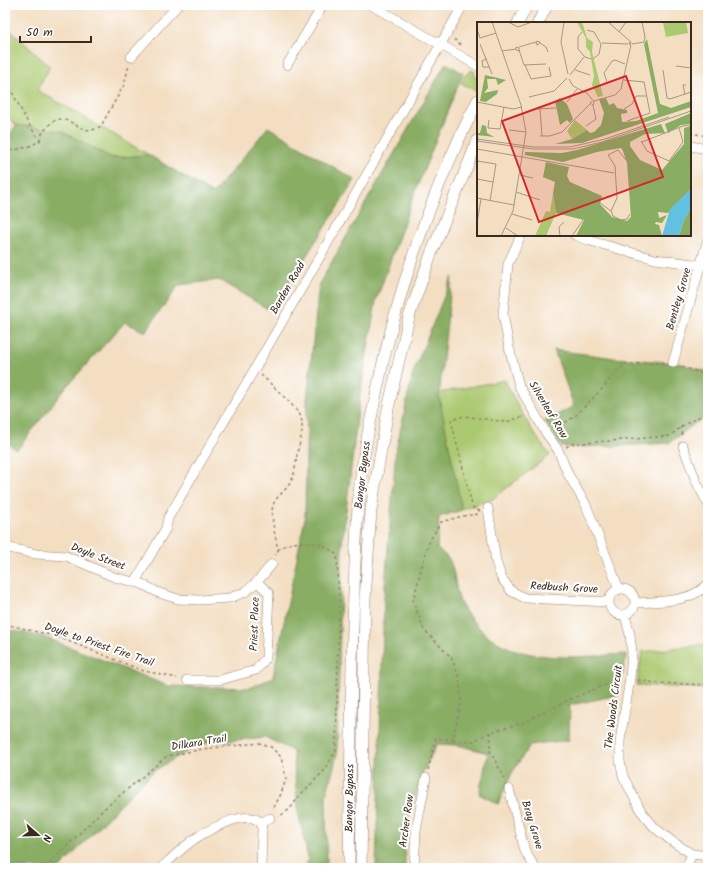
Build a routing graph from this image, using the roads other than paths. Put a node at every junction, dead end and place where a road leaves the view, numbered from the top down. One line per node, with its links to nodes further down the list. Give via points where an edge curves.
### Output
1 (178, 5): 10 (street)
2 (323, 5): 12 (street)
3 (370, 5): 9 (street)
4 (463, 5): 9 (street, Barden Road)
5 (527, 5): 7 (main road)
6 (547, 5): 8 (main road)
7 (518, 22)
8 (538, 22)
9 (440, 44): 11 (street); 27 (street, Barden Road, via 168,518 166,528)
10 (131, 57)
11 (475, 64)
12 (287, 65)
13 (477, 102): 43 (main road, Bangor Bypass, via 428,214 413,256 388,339 360,483 354,574)
14 (477, 142): 44 (main road, Bangor Bypass, via 431,254 409,317 388,410 371,510 365,600)
15 (691, 146): 16 (street)
16 (708, 149)
17 (521, 236): 30 (street, Silverleaf Row, via 508,264 503,314 519,386 558,450 586,505)
18 (577, 236): 20 (street, via 655,259)
19 (707, 242): 20 (street, Bentley Grove)
20 (700, 265): 21 (street, Bentley Grove)
21 (673, 363)
22 (683, 446): 23 (street)
23 (708, 504)
24 (489, 511): 31 (street, Redbush Grove, via 496,562 501,578 511,591 525,598)
25 (5, 547): 27 (street, Doyle Street, via 36,554 66,556 122,580)
26 (272, 564): 28 (street, Priest Place)
27 (135, 582): 28 (street, Priest Place, via 168,596 199,600 230,598 245,592)
28 (257, 582): 34 (street, Priest Place, via 269,593 266,658 256,670 220,680)
29 (708, 584): 32 (street, via 693,595 680,599)
30 (619, 589): 31 (street, via 612,594); 32 (street, via 630,591)
31 (609, 602): 33 (street, via 613,612)
32 (636, 603): 33 (street, via 633,611)
33 (625, 615): 39 (street, The Woods Circuit, via 632,652 620,741 623,776 641,811 655,828)
34 (187, 680)
35 (426, 778): 45 (street, Archer Row, via 416,831)
36 (509, 789): 46 (street, Bray Grove, via 525,851)
37 (270, 818): 38 (street)
38 (261, 823): 41 (street, via 252,816 231,820 198,836); 42 (street)
39 (692, 854): 40 (street, The Woods Circuit); 47 (street)
40 (708, 856)
41 (161, 868)
42 (261, 868)
43 (349, 868)
44 (361, 868)
45 (414, 868)
46 (535, 868)
47 (686, 868)

